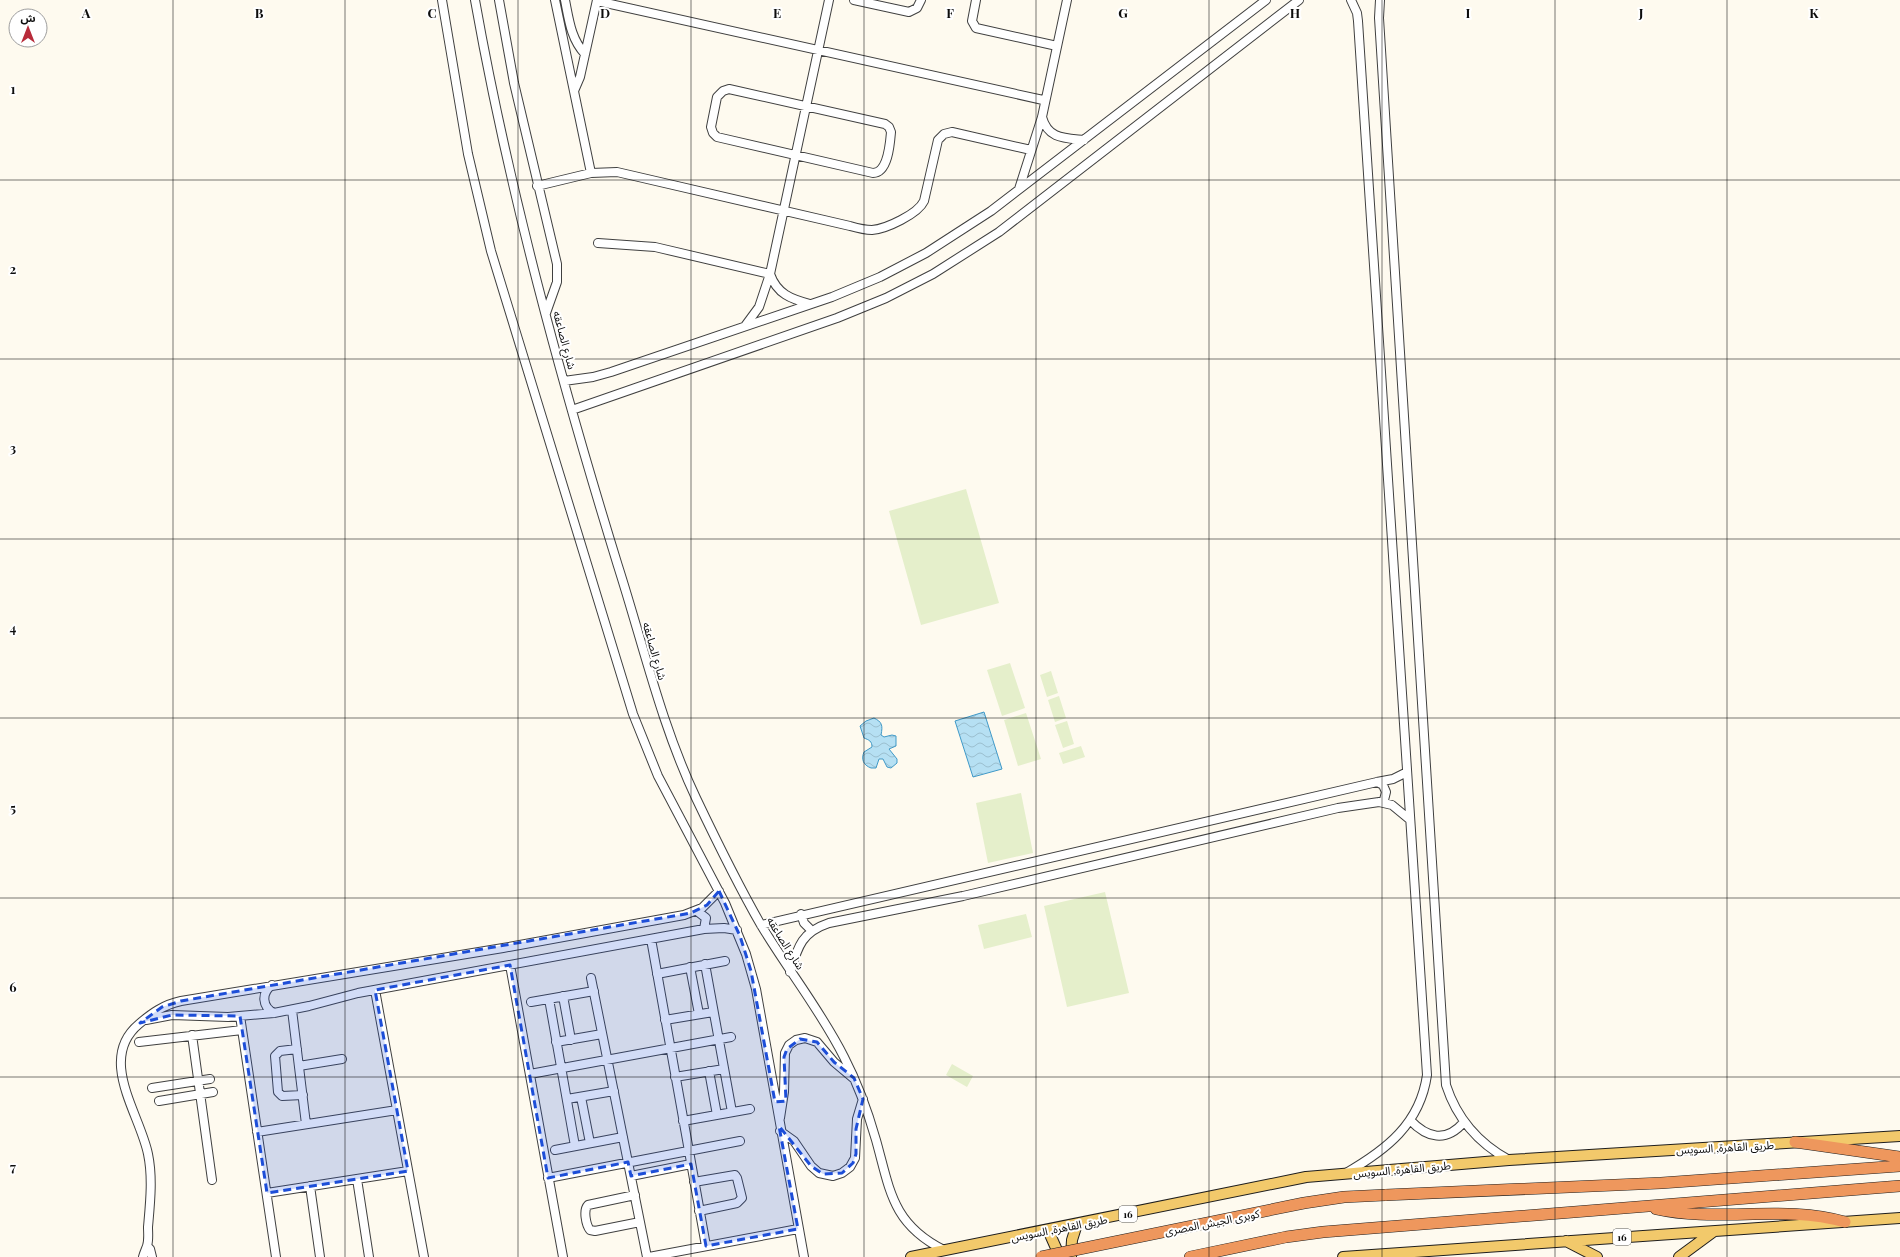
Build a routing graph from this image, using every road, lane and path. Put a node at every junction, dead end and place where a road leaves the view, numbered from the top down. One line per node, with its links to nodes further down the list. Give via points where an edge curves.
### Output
1 (442, 0): 41 (street, via 468,154 491,251 631,707 658,776)
2 (475, 0): 33 (street, شارع الصاعقه, via 500,126)
3 (499, 0): 27 (street)
4 (555, 0): 19 (street)
5 (565, 0): 18 (street, via 571,32)
6 (829, 0): 17 (street)
7 (854, 0): 8 (street, via 909,12 917,8)
8 (921, 0)
9 (976, 0): 16 (street, via 972,20 976,28)
10 (1067, 0): 16 (street)
11 (1266, 0): 23 (street)
12 (1299, 0): 36 (street, via 999,232 933,274 886,298 837,318)
13 (1351, 0): 37 (street, via 1358,21)
14 (1380, 0): 108 (street, via 1379,18 1446,1085 1453,1104)
15 (597, 1): 17 (street); 18 (street)
16 (1057, 46): 22 (street)
17 (818, 50): 20 (street); 21 (street)
18 (585, 54): 19 (street, via 580,78)
19 (574, 91): 26 (street)
20 (1043, 100)
21 (807, 106): 25 (street); 25 (street, via 887,125 891,132 885,165 882,170 873,173); 25 (street, via 726,90 720,92 717,97 711,124 713,133 720,138)
22 (1042, 117): 23 (street, via 1047,129 1055,136); 24 (street)
23 (1084, 140): 28 (street)
24 (1031, 150): 28 (street); 29 (street, via 952,132 944,134 938,140 922,205 916,211 884,228 865,230)
25 (796, 156): 29 (street)
26 (591, 173): 27 (street); 29 (street, via 625,174)
27 (537, 186): 33 (street, via 558,270 556,287)
28 (1019, 189): 32 (street, via 970,226 926,253 874,279)
29 (784, 211): 31 (street)
30 (598, 243): 31 (street, via 655,247)
31 (770, 274): 32 (street, via 781,292 794,300); 34 (street, via 759,307)
32 (811, 304): 34 (street)
33 (546, 313): 35 (street, شارع الصاعقه)
34 (744, 327): 35 (street, via 602,375)
35 (564, 381): 36 (street, شارع الصاعقه)
36 (572, 410): 44 (street, شارع الصاعقه, via 673,744 696,798)
37 (1407, 772): 38 (street); 40 (street)
38 (1377, 782): 39 (street, via 1383,785 1386,792 1384,800); 43 (street)
39 (1379, 802): 40 (street, via 1392,805); 47 (street, via 1338,808 971,894 829,923)
40 (1409, 819): 105 (street, via 1427,1075 1424,1092)
41 (719, 892): 42 (street); 46 (street)
42 (697, 911): 45 (street, via 706,918); 56 (street, via 496,949)
43 (801, 914): 44 (street); 47 (street, via 804,923)
44 (761, 925): 53 (street, شارع الصاعقه)
45 (704, 929): 46 (street); 48 (street)
46 (737, 930): 107 (street, via 756,990)
47 (812, 930): 53 (street, via 799,946)
48 (651, 939): 51 (street); 54 (street)
49 (725, 961): 50 (street)
50 (705, 964): 52 (street); 63 (street)
51 (510, 965): 57 (street); 85 (street)
52 (690, 967): 54 (street); 65 (street)
53 (790, 972): 87 (street, شارع الصاعقه, via 826,1025)
54 (657, 974): 67 (street)
55 (591, 978): 58 (street)
56 (272, 985): 64 (street, via 266,991 264,1000 267,1008); 68 (street, via 174,1003 156,1011)
57 (375, 990): 62 (street); 102 (street)
58 (594, 990): 59 (street); 70 (street)
59 (563, 996): 60 (street); 73 (street)
60 (549, 999): 61 (street); 76 (street)
61 (531, 1002)
62 (292, 1010): 64 (street); 78 (street)
63 (713, 1012): 65 (street); 74 (street)
64 (274, 1013): 66 (street)
65 (699, 1014): 67 (street)
66 (240, 1016): 68 (street, via 172,1015 155,1017); 69 (street)
67 (665, 1020): 77 (street)
68 (140, 1024): 146 (street, via 127,1038 121,1069 124,1086 148,1154 150,1202)
69 (242, 1030): 71 (street); 111 (street)
70 (602, 1034): 73 (street); 80 (street)
71 (192, 1035): 75 (street); 89 (street)
72 (730, 1037): 74 (street)
73 (571, 1040): 76 (street)
74 (718, 1040): 77 (street); 83 (street)
75 (139, 1042)
76 (556, 1042): 82 (street)
77 (670, 1048): 80 (street); 86 (street)
78 (297, 1049): 81 (street); 95 (street, via 280,1051 275,1056 278,1092 282,1096)
79 (342, 1059): 81 (street)
80 (608, 1059): 82 (street); 92 (street)
81 (299, 1066): 95 (street)
82 (561, 1068): 85 (street); 99 (street)
83 (724, 1068): 84 (street); 103 (street)
84 (709, 1071): 86 (street); 104 (street)
85 (530, 1074): 128 (street)
86 (675, 1077): 106 (street)
87 (854, 1078): 98 (street, شارع الصاعقه); 107 (street, via 840,1068 817,1042 805,1038 793,1042 784,1057 784,1092)
88 (210, 1079): 89 (street)
89 (198, 1081): 90 (street); 94 (street)
90 (180, 1084): 91 (street); 97 (street)
91 (152, 1088)
92 (614, 1091): 96 (street); 113 (street)
93 (213, 1092): 94 (street)
94 (200, 1095): 97 (street); 130 (street)
95 (303, 1095): 109 (street)
96 (581, 1097): 99 (street); 116 (street)
97 (182, 1098): 100 (street)
98 (863, 1099): 110 (street, via 857,1119 855,1158 850,1167 842,1173 833,1176 819,1173 794,1142); 148 (street, شارع الصاعقه, via 888,1188 897,1208 917,1233)
99 (567, 1100): 117 (street)
100 (160, 1101)
101 (750, 1108): 103 (street)
102 (397, 1110): 109 (street); 125 (street)
103 (732, 1112): 104 (street)
104 (717, 1115): 106 (street)
105 (1410, 1120): 108 (street, via 1424,1132 1438,1136 1453,1132); 126 (street, via 1379,1152)
106 (683, 1121): 119 (street)
107 (779, 1122): 110 (street)
108 (1464, 1122): 121 (street, via 1479,1140)
109 (306, 1124): 111 (street)
110 (780, 1131): 142 (street)
111 (257, 1132): 134 (street)
112 (1900, 1136): 115 (main road, طريق القاهرة, السويس / 16)
113 (623, 1137): 116 (street); 122 (street)
114 (740, 1141): 119 (street)
115 (1795, 1142): 120 (highway, 16); 121 (main road, طريق القاهرة, السويس / 16)
116 (590, 1143): 117 (street)
117 (575, 1146): 118 (street)
118 (555, 1150)
119 (689, 1151): 122 (street); 123 (street)
120 (1900, 1157)
121 (1509, 1160): 126 (main road, طريق القاهرة, السويس / 16)
122 (628, 1162): 127 (street); 128 (street)
123 (691, 1164): 127 (street); 131 (street)
124 (1900, 1166): 159 (highway, كوبرى الجيش المصرى / 16, bridge, via 1661,1184 1344,1197)
125 (408, 1171): 129 (street); 154 (street)
126 (1344, 1173): 141 (main road, طريق القاهرة, السويس / 16, via 1288,1180)
127 (631, 1176): 135 (street)
128 (548, 1178): 155 (street)
129 (357, 1179): 132 (street); 153 (street)
130 (212, 1180)
131 (694, 1182): 137 (street); 137 (street, via 735,1175 742,1198 737,1203)
132 (310, 1186): 134 (street); 152 (street)
133 (1900, 1186): 136 (highway, 16)
134 (267, 1193): 151 (street)
135 (635, 1195): 139 (street); 139 (street, via 588,1205 585,1209 588,1227 594,1231)
136 (1646, 1206): 140 (highway, 16, via 1667,1212 1700,1215 1807,1214); 162 (highway, 16, via 1294,1236)
137 (699, 1211): 147 (street)
138 (1900, 1218): 140 (main road, 16)
139 (640, 1222): 156 (street)
140 (1845, 1222): 144 (main road, 16)
141 (1077, 1224): 143 (main road, طريق القاهرة, السويس / 16); 161 (main road, via 1072,1240)
142 (798, 1229): 147 (street); 157 (street)
143 (1048, 1230): 148 (main road, طريق القاهرة, السويس / 16); 160 (main road)
144 (1713, 1232): 145 (main road, 16); 165 (main road)
145 (1564, 1240): 163 (main road, 16); 164 (main road)
146 (147, 1246): 149 (street); 150 (street)
147 (706, 1246): 156 (street)
148 (944, 1250): 158 (main road, طريق القاهرة, السويس / 16)
149 (143, 1257)
150 (152, 1257)
151 (276, 1257)
152 (320, 1257)
153 (369, 1257)
154 (424, 1257)
155 (562, 1257)
156 (648, 1257)
157 (804, 1257)
158 (911, 1257)
159 (1041, 1257)
160 (1060, 1257)
161 (1071, 1257)
162 (1190, 1257)
163 (1343, 1257)
164 (1597, 1257)
165 (1678, 1257)

